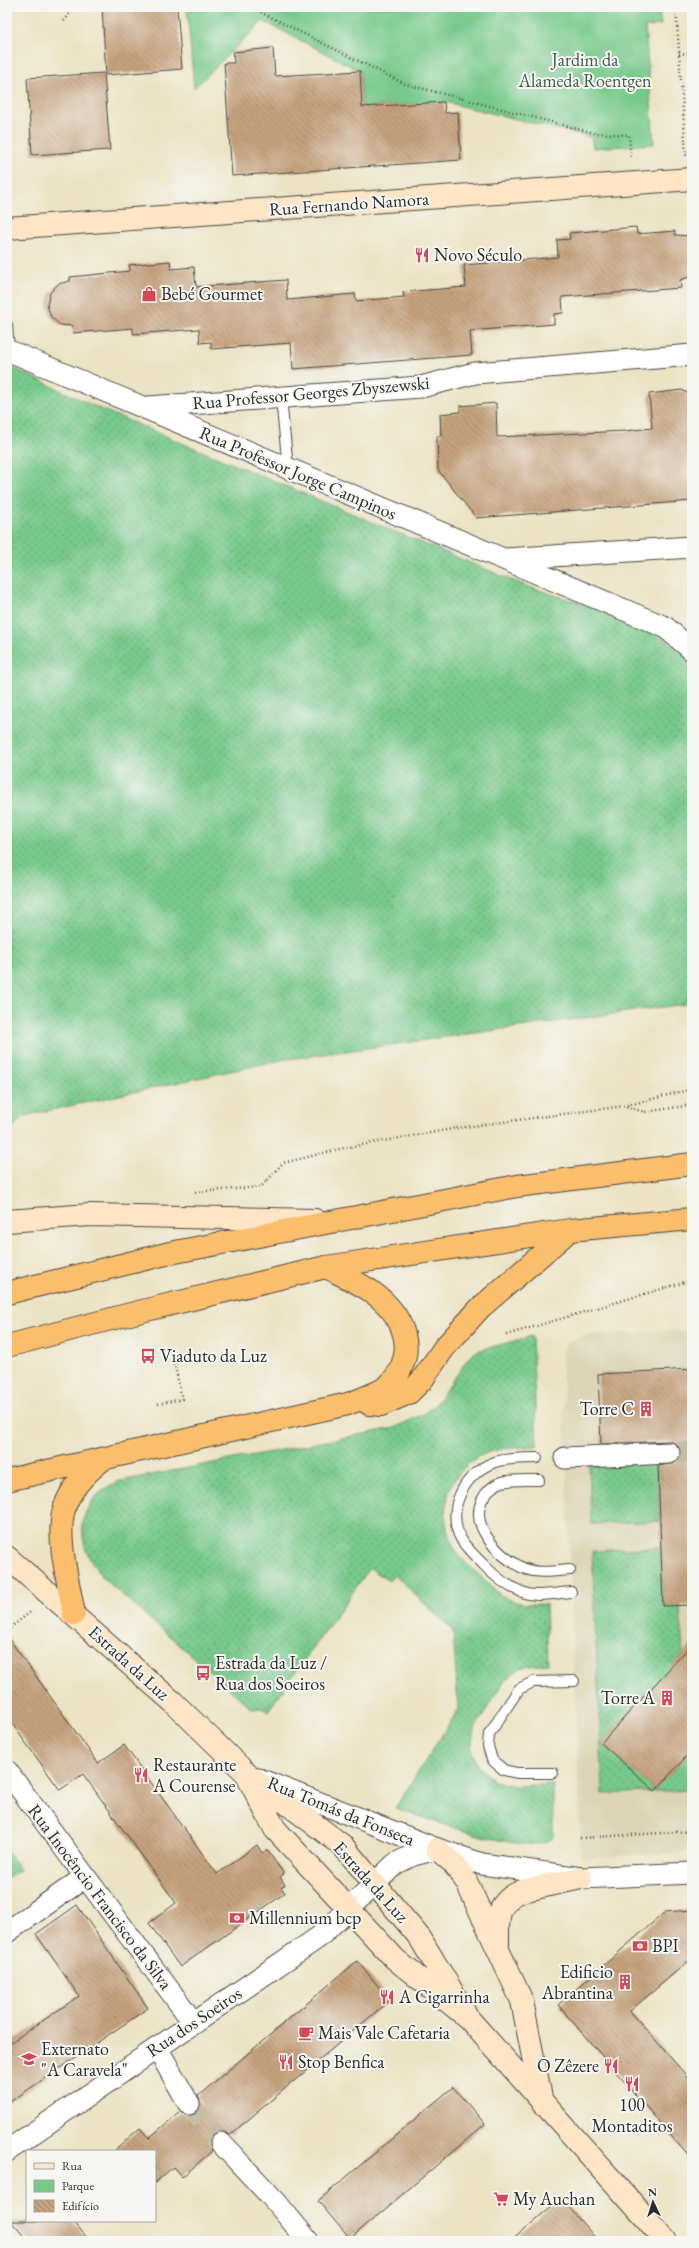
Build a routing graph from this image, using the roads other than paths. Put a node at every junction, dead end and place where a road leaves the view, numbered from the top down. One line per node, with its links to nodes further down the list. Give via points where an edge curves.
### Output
1 (689, 171): 2 (main road, Rua Fernando Namora)
2 (7, 228)
3 (7, 325): 4 (lane)
4 (8, 350): 7 (street, Rua Professor Jorge Campinos)
5 (692, 356): 6 (street, Rua Professor Georges Zbyszewski, via 474,372 420,387)
6 (281, 398): 7 (street, Rua Professor Georges Zbyszewski); 8 (lane)
7 (144, 408): 8 (street, Rua Professor Jorge Campinos)
8 (288, 468): 10 (street, Rua Professor Jorge Campinos)
9 (692, 547): 10 (street, Rua Professor Jorge Campinos)
10 (501, 559): 11 (street, Rua Professor Jorge Campinos, via 665,627)
11 (692, 650)
12 (692, 1164): 15 (highway, via 517,1186)
13 (692, 1219): 16 (highway)
14 (7, 1221): 15 (main road, via 90,1215)
15 (338, 1221): 18 (highway, via 170,1253)
16 (570, 1230): 17 (highway); 20 (highway, via 480,1308 409,1393 381,1404)
17 (326, 1267): 19 (highway); 20 (highway, via 372,1293 396,1317 407,1343 404,1365 389,1386)
18 (7, 1293)
19 (7, 1346)
20 (348, 1404): 22 (highway)
21 (668, 1453): 24 (street)
22 (104, 1458): 25 (highway); 30 (highway, via 87,1472 74,1488 63,1512 63,1554)
23 (537, 1458): 29 (lane, via 513,1458 480,1469 470,1478 457,1501 457,1527 466,1547 494,1575 513,1589 529,1594)
24 (565, 1458)
25 (7, 1480)
26 (539, 1480): 28 (lane, via 502,1482 491,1488 480,1505 480,1525 485,1535 519,1566 546,1572)
27 (7, 1557): 30 (main road, Estrada da Luz)
28 (570, 1570)
29 (570, 1592)
30 (74, 1614): 34 (main road, Estrada da Luz, via 173,1702)
31 (574, 1681): 33 (lane, via 533,1682 519,1689 489,1734 488,1746 492,1760 504,1770 518,1773)
32 (7, 1771): 37 (street, Rua Inocêncio Francisco da Silva)
33 (553, 1773)
34 (246, 1774): 35 (street, Rua Tomás da Fonseca); 39 (main road, Estrada da Luz, via 342,1845); 40 (main road, Estrada da Luz, via 275,1829)
35 (437, 1850): 38 (street, Rua Tomás da Fonseca, via 482,1864); 39 (street, Rua Tomás da Fonseca, via 413,1855 395,1864); 42 (main road, via 453,1863 466,1881)
36 (692, 1873): 38 (street, Rua Tomás da Fonseca)
37 (85, 1876): 41 (street); 44 (street, Rua Inocêncio Francisco da Silva)
38 (581, 1878): 42 (main road, via 522,1891 505,1902 498,1919)
39 (375, 1884): 40 (street, Rua dos Soeiros); 43 (main road, Estrada da Luz, via 420,1938)
40 (349, 1908): 43 (main road, Estrada da Luz, via 395,1959); 44 (street, Rua dos Soeiros, via 319,1938)
41 (7, 1932)
42 (498, 1950): 46 (main road, via 522,2000)
43 (468, 2018): 46 (main road, Estrada da Luz)
44 (193, 2022): 45 (street, Rua dos Soeiros)
45 (157, 2048): 47 (street); 49 (street, Rua dos Soeiros)
46 (541, 2099): 51 (main road, Estrada da Luz)
47 (189, 2104)
48 (221, 2143): 50 (street)
49 (7, 2151)
50 (308, 2241)
51 (666, 2241)

